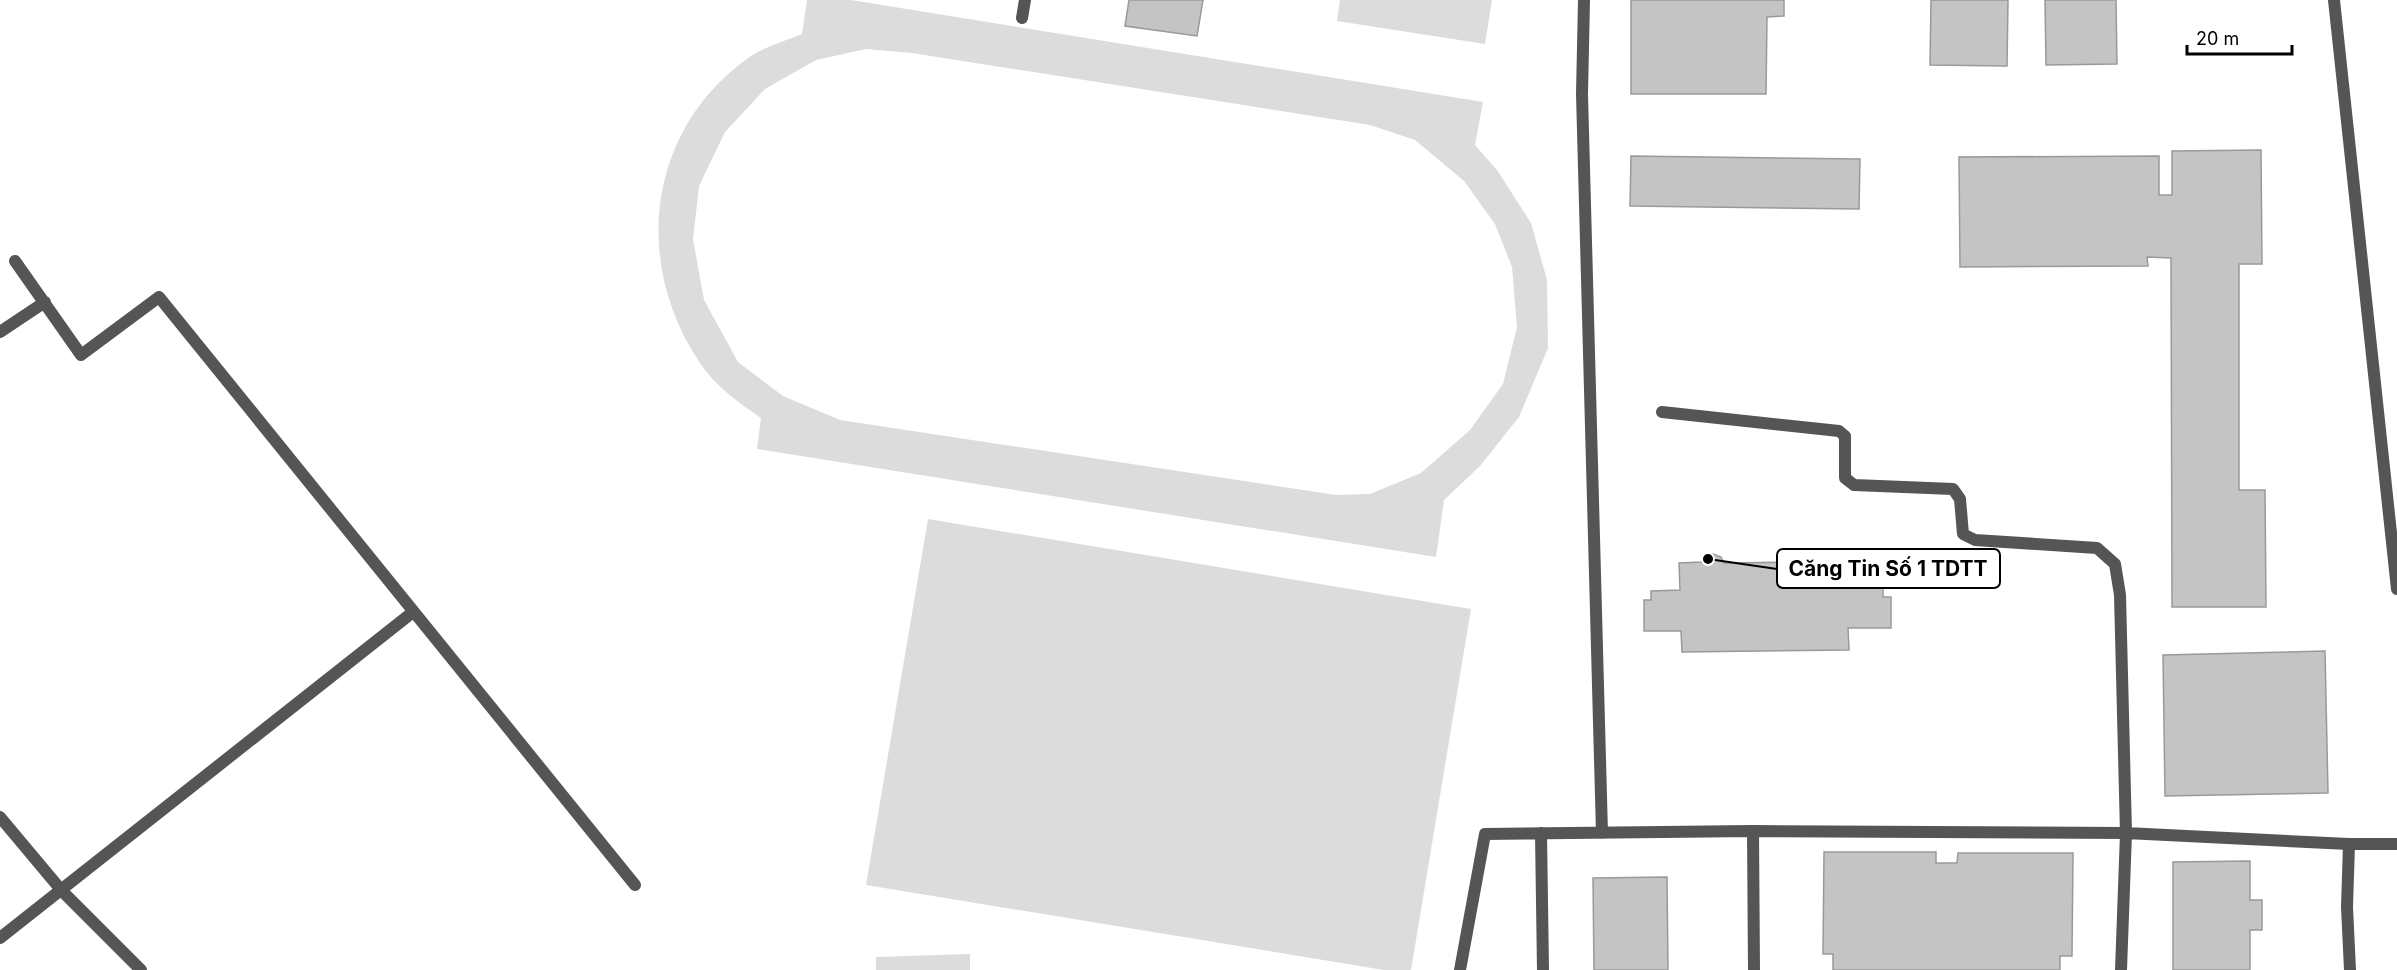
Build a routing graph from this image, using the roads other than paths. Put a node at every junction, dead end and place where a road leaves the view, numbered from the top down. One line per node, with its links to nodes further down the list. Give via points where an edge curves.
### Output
1 (1024, 0): 4 (street)
2 (1584, 0): 14 (street, via 1582,94)
3 (2334, 0): 9 (street)
4 (1022, 18)
5 (15, 261): 6 (street)
6 (45, 303): 7 (street); 10 (street, via 81,355 159,297)
7 (0, 332)
8 (1662, 412): 15 (street, via 1839,431 1845,436 1845,478 1854,484 1953,489 1960,499 1964,534 1975,540 2097,549 2115,564 2120,595)
9 (2397, 590)
10 (413, 612): 18 (street); 19 (street)
11 (0, 817): 19 (street)
12 (1753, 831): 14 (street); 15 (street); 24 (street)
13 (1541, 833): 14 (street); 22 (street, via 1485,834); 23 (street)
14 (1602, 833)
15 (2126, 833): 16 (street); 25 (street)
16 (2349, 844): 17 (street); 26 (street)
17 (2397, 844)
18 (635, 885)
19 (62, 891): 20 (street); 21 (street)
20 (0, 938)
21 (141, 970)
22 (1460, 970)
23 (1543, 970)
24 (1754, 970)
25 (2121, 970)
26 (2350, 970)

